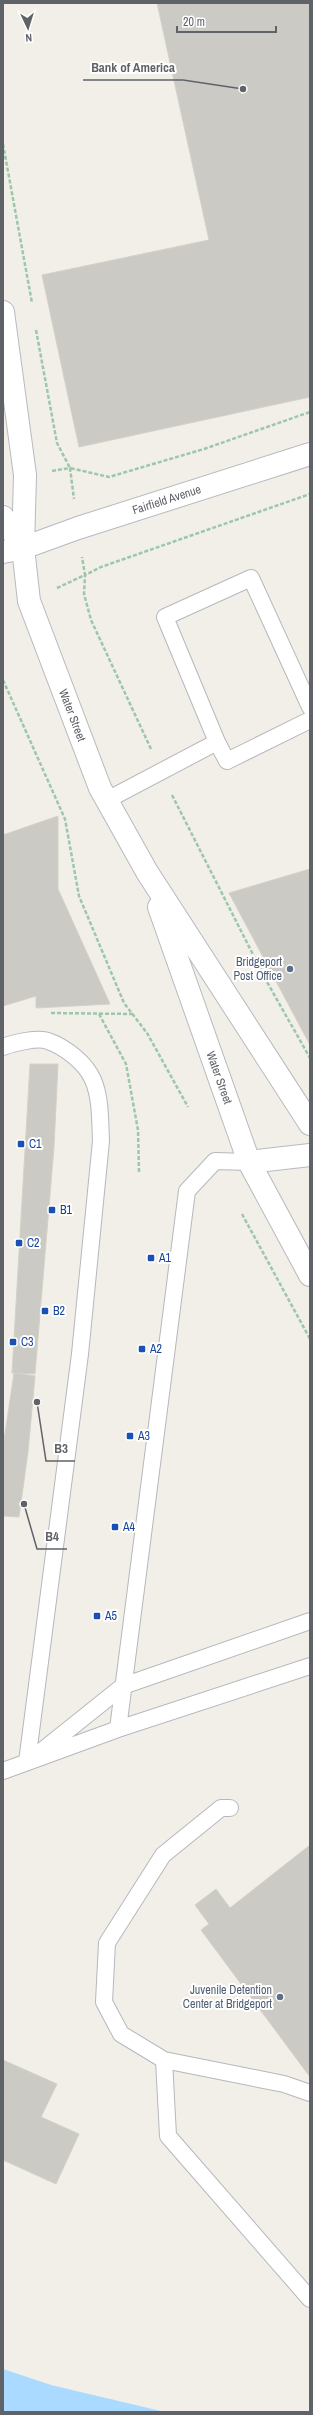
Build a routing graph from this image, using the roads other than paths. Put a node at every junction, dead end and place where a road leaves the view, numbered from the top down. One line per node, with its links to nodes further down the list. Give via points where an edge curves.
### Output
1 (3, 312): 4 (main road, Water Street, via 25,475)
2 (310, 454): 4 (main road, Fairfield Avenue)
3 (3, 518): 4 (main road, Water Street)
4 (13, 550): 8 (main road, Water Street, via 29,601 100,788)
5 (310, 706): 7 (lane, via 251,578 165,617)
6 (310, 720): 7 (lane, via 227,760)
7 (217, 742): 8 (lane)
8 (107, 800): 9 (main road, Water Street)
9 (147, 872): 11 (main road, Water Street); 13 (main road, Water Street)
10 (3, 1047): 19 (lane, via 14,1043 47,1040 76,1058 93,1080 100,1115 101,1141 80,1354)
11 (310, 1124)
12 (310, 1155): 13 (main road)
13 (249, 1162): 14 (main road, Water Street); 17 (lane, via 214,1161 187,1192)
14 (310, 1275)
15 (310, 1621): 17 (lane)
16 (310, 1666): 18 (lane)
17 (123, 1686): 18 (lane); 19 (lane)
18 (118, 1729): 19 (lane)
19 (27, 1762): 20 (lane)
20 (3, 1771)
21 (230, 1808): 22 (lane, via 221,1808 163,1855 107,1944 104,2002 121,2034)
22 (164, 2060): 23 (lane, via 284,2084); 24 (lane, via 168,2136)
23 (310, 2093)
24 (310, 2299)

